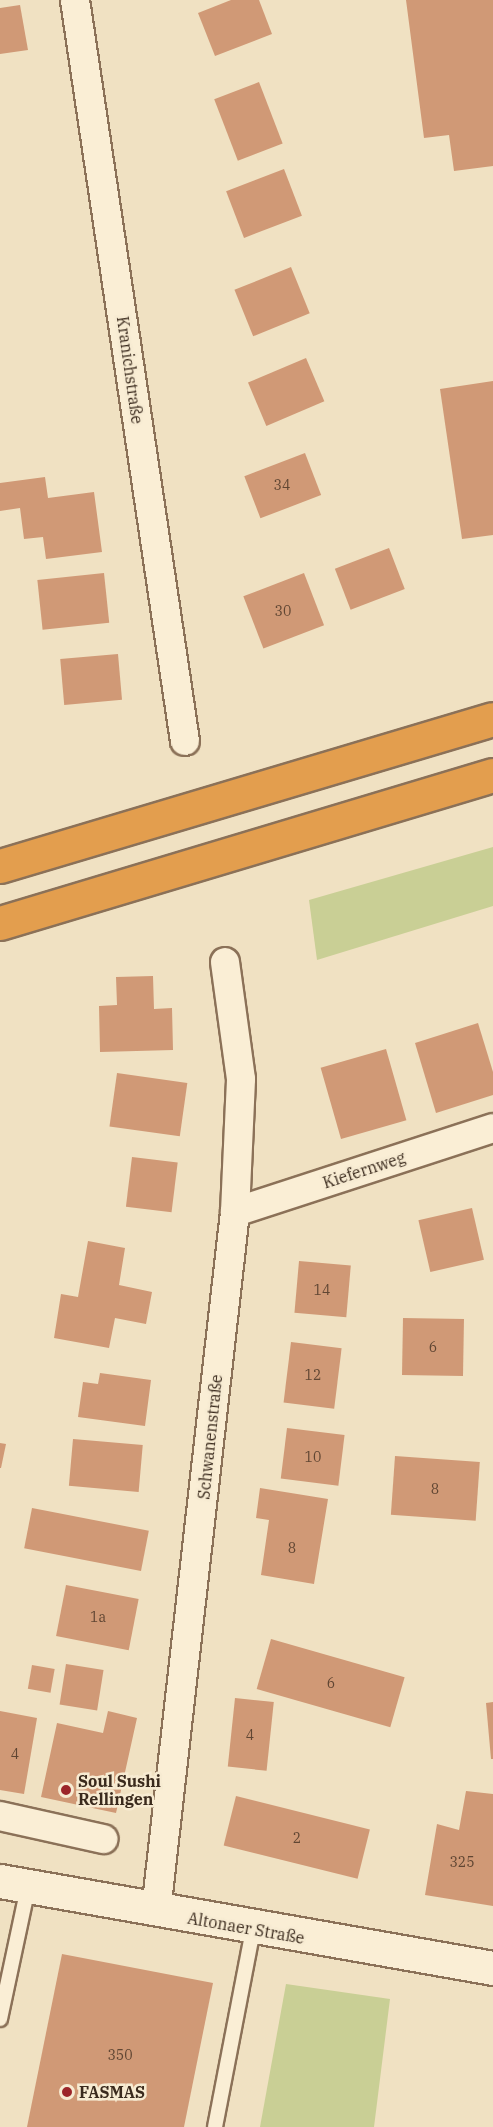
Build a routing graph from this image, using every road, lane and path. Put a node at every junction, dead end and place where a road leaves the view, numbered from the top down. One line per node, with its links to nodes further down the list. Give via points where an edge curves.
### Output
1 (75, 0): 3 (street, Kranichstraße)
2 (493, 719): 5 (highway)
3 (185, 741)
4 (493, 775): 6 (highway)
5 (0, 866)
6 (0, 923)
7 (225, 962): 9 (street, Schwanenstraße, via 241,1079)
8 (493, 1128): 9 (street, Kiefernweg)
9 (235, 1212): 13 (street, Schwanenstraße)
10 (0, 1816): 11 (street)
11 (103, 1839)
12 (14, 1884): 13 (main road, Altonaer Straße); 16 (lane)
13 (156, 1911): 14 (main road, Altonaer Straße)
14 (253, 1929): 15 (main road, Altonaer Straße); 17 (lane)
15 (493, 1968)
16 (0, 2019)
17 (215, 2127)

